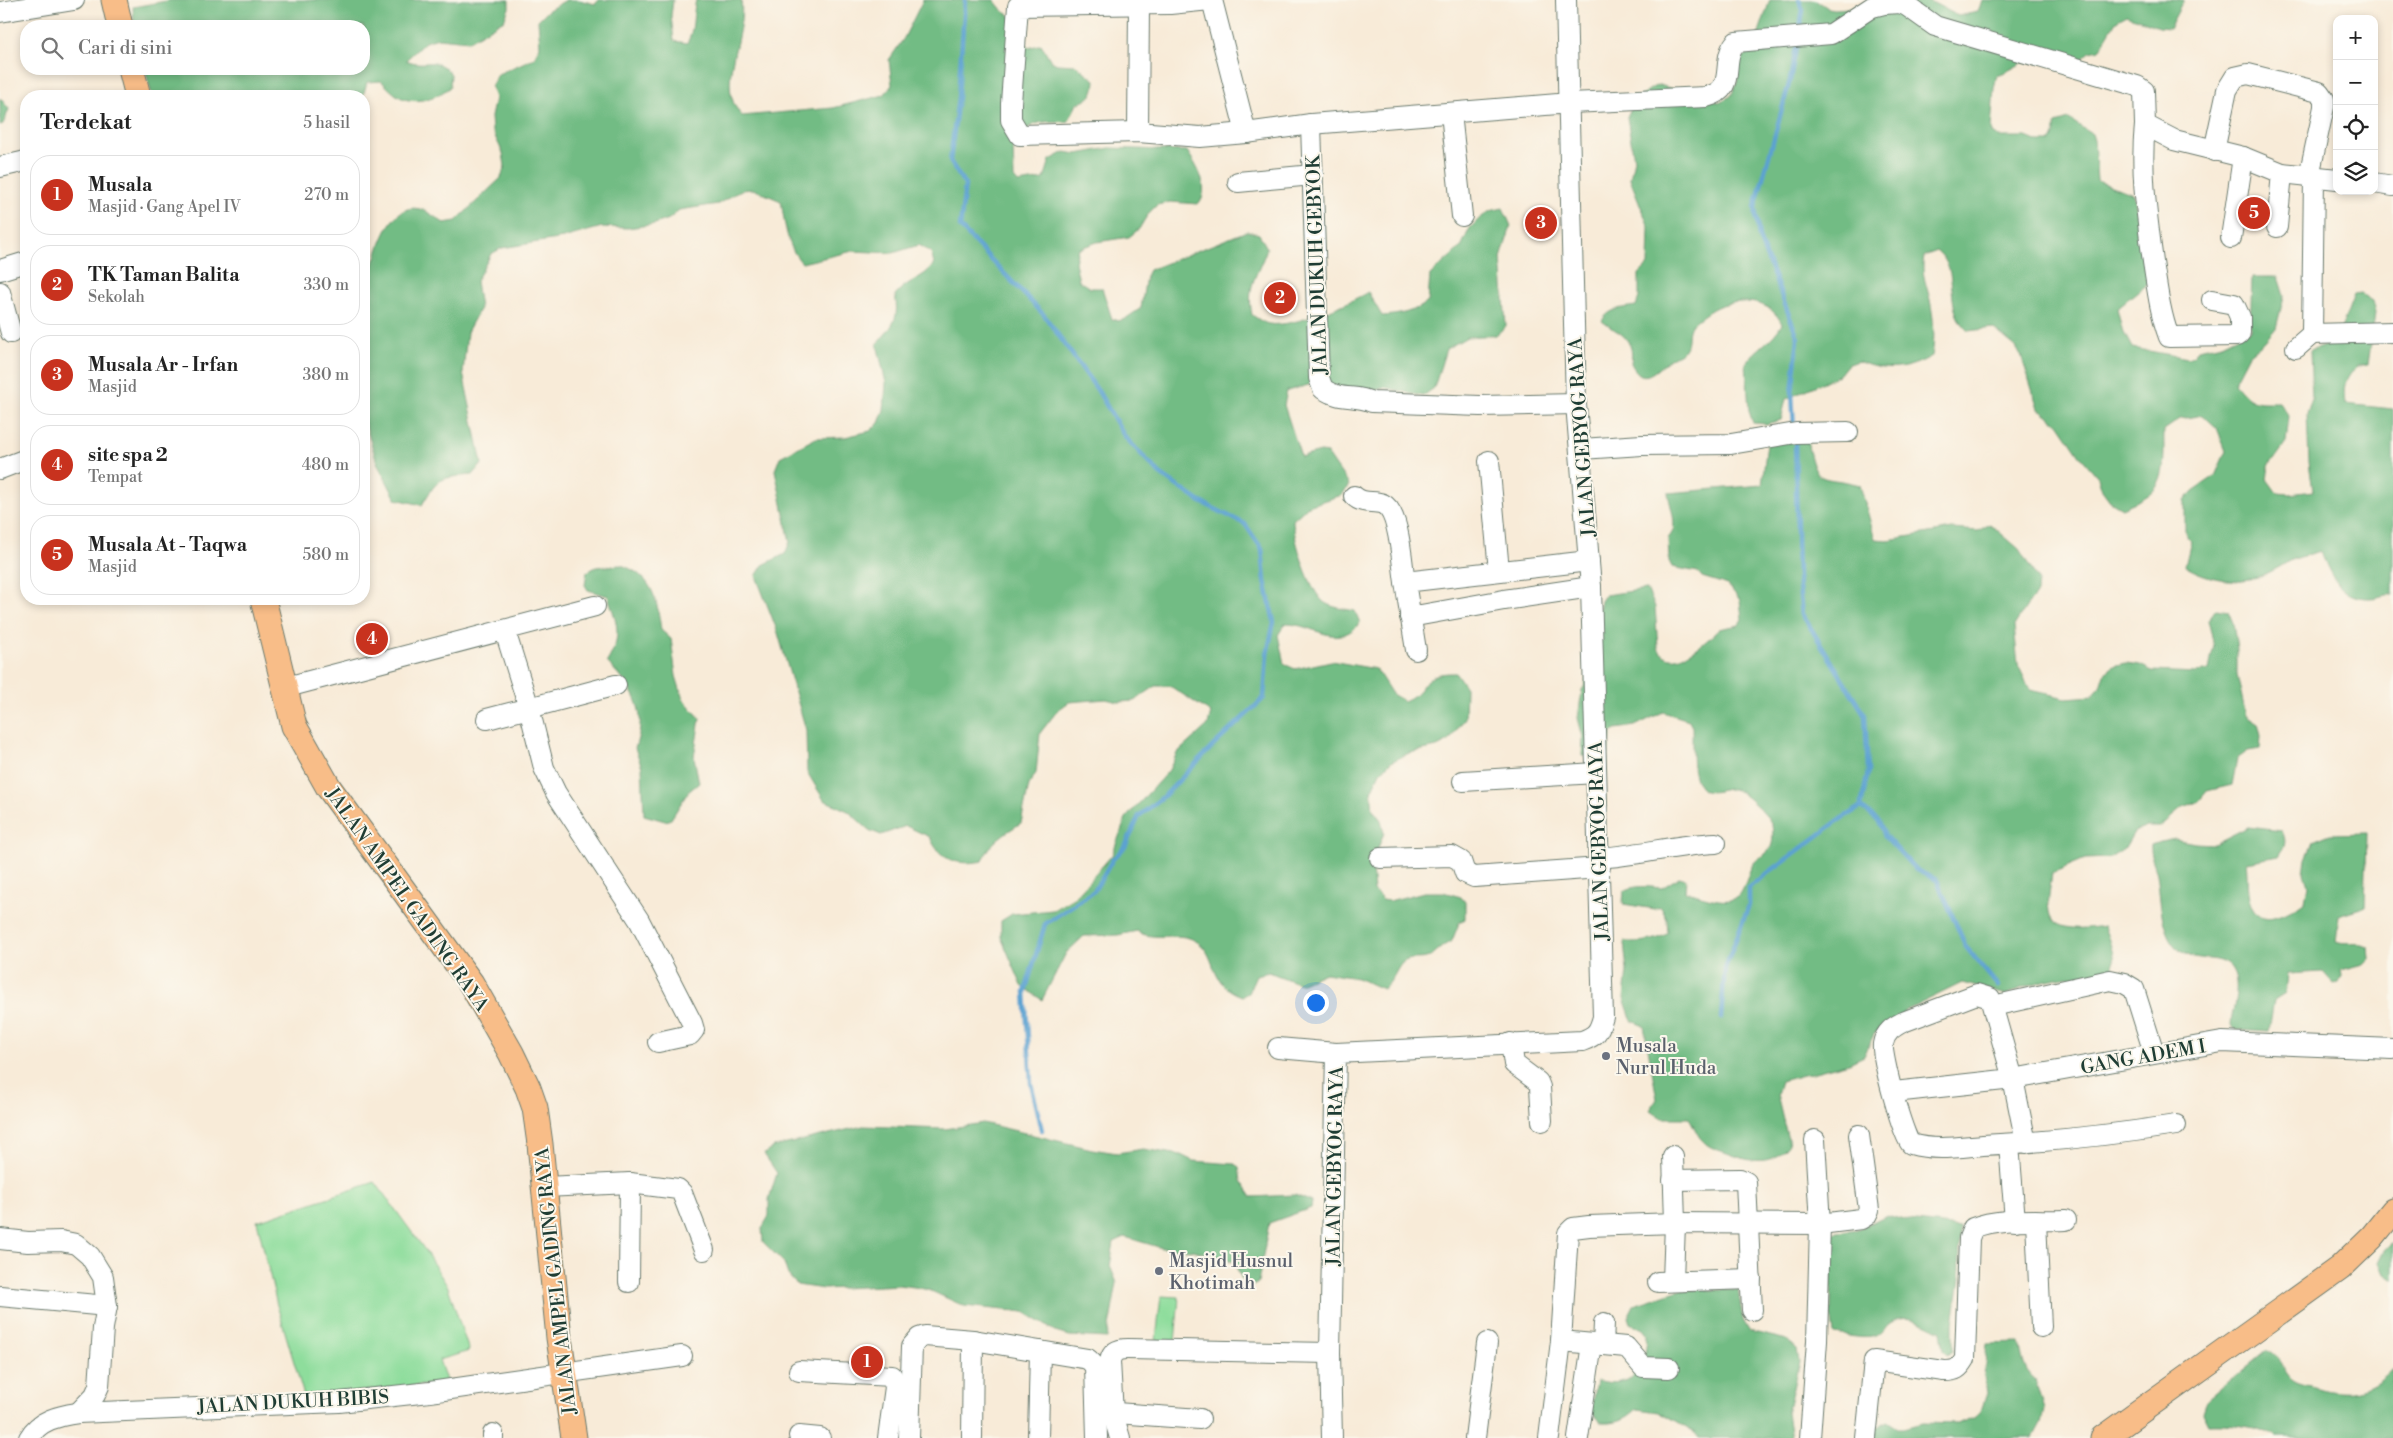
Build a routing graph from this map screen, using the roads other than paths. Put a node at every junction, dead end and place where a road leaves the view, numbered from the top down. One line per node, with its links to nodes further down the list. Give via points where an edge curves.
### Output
1 (74, 0): 8 (street)
2 (114, 0): 9 (main road)
3 (1211, 0): 5 (street); 17 (street)
4 (1566, 0): 12 (street, JALAN GEBYOG RAYA)
5 (1170, 2): 7 (street)
6 (1018, 3): 7 (street); 16 (street, via 1011,120 1020,135)
7 (1139, 4): 16 (street)
8 (0, 12)
9 (119, 20)
10 (133, 75): 11 (main road)
11 (136, 90)
12 (1570, 103): 13 (street); 15 (street, via 1716,94 1724,87 1731,47 1736,42 1832,34 1872,7 1900,3 1935,26 2138,86 2144,91); 40 (street, JALAN GEBYOG RAYA)
13 (1451, 113): 14 (street); 29 (street)
14 (1311, 124): 17 (street); 23 (street, JALAN DUKUH GEBYOK)
15 (2145, 124): 18 (street, via 2174,140); 35 (street, via 2142,149 2146,209 2160,306 2169,337 2237,336 2240,317 2234,304)
16 (1138, 132): 17 (street, via 1200,137)
17 (1246, 133)
18 (2214, 151): 19 (street); 24 (street, via 2226,90 2236,77 2248,74 2319,92 2324,98 2324,107)
19 (2243, 157): 22 (street); 31 (street)
20 (20, 162): 21 (street)
21 (0, 167)
22 (2282, 172): 24 (street); 30 (street)
23 (1313, 175): 26 (street); 40 (street, JALAN DUKUH GEBYOK, via 1319,378 1323,389 1338,397 1363,398 1372,402 1480,406)
24 (2311, 176): 25 (street); 38 (street)
25 (2333, 179)
26 (1238, 182)
27 (2378, 184): 28 (street)
28 (2393, 186)
29 (1462, 216)
30 (2277, 227)
31 (2231, 238)
32 (20, 264): 33 (street)
33 (0, 270)
34 (0, 292): 37 (street)
35 (2212, 300)
36 (2393, 332): 38 (street)
37 (11, 333)
38 (2312, 334): 39 (street)
39 (2296, 348)
40 (1576, 404): 42 (street, JALAN GEBYOG RAYA)
41 (1848, 432): 42 (street, via 1795,433 1731,444)
42 (1581, 449): 47 (street, JALAN GEBYOG RAYA)
43 (20, 461): 45 (street)
44 (1488, 461): 48 (street)
45 (0, 469)
46 (1354, 496): 49 (street, via 1362,502 1388,506)
47 (1589, 561): 48 (street); 50 (street, JALAN GEBYOG RAYA)
48 (1499, 571): 49 (street)
49 (1410, 582): 53 (street)
50 (1591, 587): 53 (street); 60 (street, JALAN GEBYOG RAYA)
51 (264, 605): 57 (main road, JALAN AMPEL GADING RAYA)
52 (595, 606): 54 (street)
53 (1410, 617): 55 (street)
54 (505, 631): 57 (street); 58 (street)
55 (1416, 650)
56 (616, 685): 58 (street)
57 (283, 688): 82 (main road, JALAN AMPEL GADING RAYA, via 294,726 329,788 446,946 511,1053 535,1108)
58 (529, 708): 59 (street); 66 (street, via 544,768 556,793 639,920 692,1023 694,1030 690,1035)
59 (487, 720)
60 (1596, 773): 61 (street); 64 (street, JALAN GEBYOG RAYA)
61 (1463, 781)
62 (1716, 843): 64 (street, via 1683,844)
63 (1380, 858): 64 (street, via 1452,856 1461,861 1465,872 1474,877)
64 (1600, 863): 67 (street, JALAN GEBYOG RAYA, via 1603,1017 1600,1031 1582,1041)
65 (1993, 1006): 71 (street, via 2117,980 2134,989); 72 (street); 73 (street, via 1990,998 1977,994 1892,1027 1882,1045)
66 (658, 1042)
67 (1511, 1043): 70 (street, JALAN GEBYOG RAYA); 74 (street, via 1514,1064 1540,1087)
68 (1278, 1048): 70 (street)
69 (2393, 1049): 71 (street, GANG ADEM I, via 2222,1042)
70 (1336, 1053): 104 (street, JALAN GEBYOG RAYA)
71 (2154, 1053): 72 (street, GANG ADEM I)
72 (2013, 1079): 73 (street, GANG ADEM I); 78 (street)
73 (1894, 1092): 78 (street, via 1904,1134 1911,1144 1929,1148)
74 (1542, 1121)
75 (2176, 1125): 78 (street)
76 (1859, 1135): 89 (street, via 1869,1210 1861,1219)
77 (1815, 1140): 89 (street)
78 (2018, 1143): 86 (street)
79 (1673, 1156): 80 (street)
80 (1673, 1180): 87 (street); 88 (street, via 1740,1179 1746,1182)
81 (630, 1182): 82 (street); 91 (street, via 678,1189); 93 (street)
82 (545, 1187): 108 (main road, JALAN AMPEL GADING RAYA)
83 (2393, 1211): 128 (main road, via 2340,1268)
84 (2066, 1220): 85 (street)
85 (2036, 1221): 86 (street); 98 (street)
86 (2015, 1222): 127 (street, via 1983,1224 1973,1228 1969,1238 1965,1359 1960,1367 1944,1371 1874,1361)
87 (1675, 1223): 88 (street); 92 (street, via 1666,1281); 100 (street, via 1580,1226 1570,1230)
88 (1749, 1223): 89 (street); 92 (street)
89 (1820, 1224): 126 (street)
90 (0, 1239): 95 (street, via 76,1244 90,1256 103,1278)
91 (704, 1250)
92 (1751, 1279): 96 (street)
93 (629, 1282)
94 (0, 1296): 95 (street)
95 (106, 1306): 109 (street, via 99,1386)
96 (1752, 1310)
97 (1604, 1322): 102 (street)
98 (2041, 1328)
99 (973, 1340): 103 (street); 117 (street, via 925,1336 912,1346); 118 (street)
100 (1561, 1341): 102 (street); 124 (street)
101 (1487, 1343): 123 (street)
102 (1597, 1344): 106 (street, via 1626,1348 1643,1367); 125 (street)
103 (1040, 1351): 110 (street, via 1088,1360 1095,1366); 119 (street)
104 (1330, 1353): 110 (street, via 1122,1349 1112,1354 1110,1361); 122 (street, JALAN GEBYOG RAYA)
105 (682, 1356): 108 (street, JALAN DUKUH BIBIS)
106 (1669, 1368)
107 (799, 1371): 116 (street, via 887,1374 894,1380 895,1388)
108 (565, 1374): 109 (street, JALAN DUKUH BIBIS, via 339,1402); 114 (main road, JALAN AMPEL GADING RAYA)
109 (78, 1413): 113 (street, JALAN DUKUH BIBIS, via 42,1423)
110 (1106, 1413): 111 (street); 120 (street); 121 (street)
111 (1200, 1419)
112 (799, 1436): 115 (street)
113 (29, 1438)
114 (574, 1438)
115 (820, 1438)
116 (888, 1438)
117 (909, 1438)
118 (972, 1438)
119 (1038, 1438)
120 (1097, 1438)
121 (1120, 1438)
122 (1332, 1438)
123 (1475, 1438)
124 (1549, 1438)
125 (1578, 1438)
126 (1810, 1438)
127 (1866, 1438)
128 (2103, 1438)

